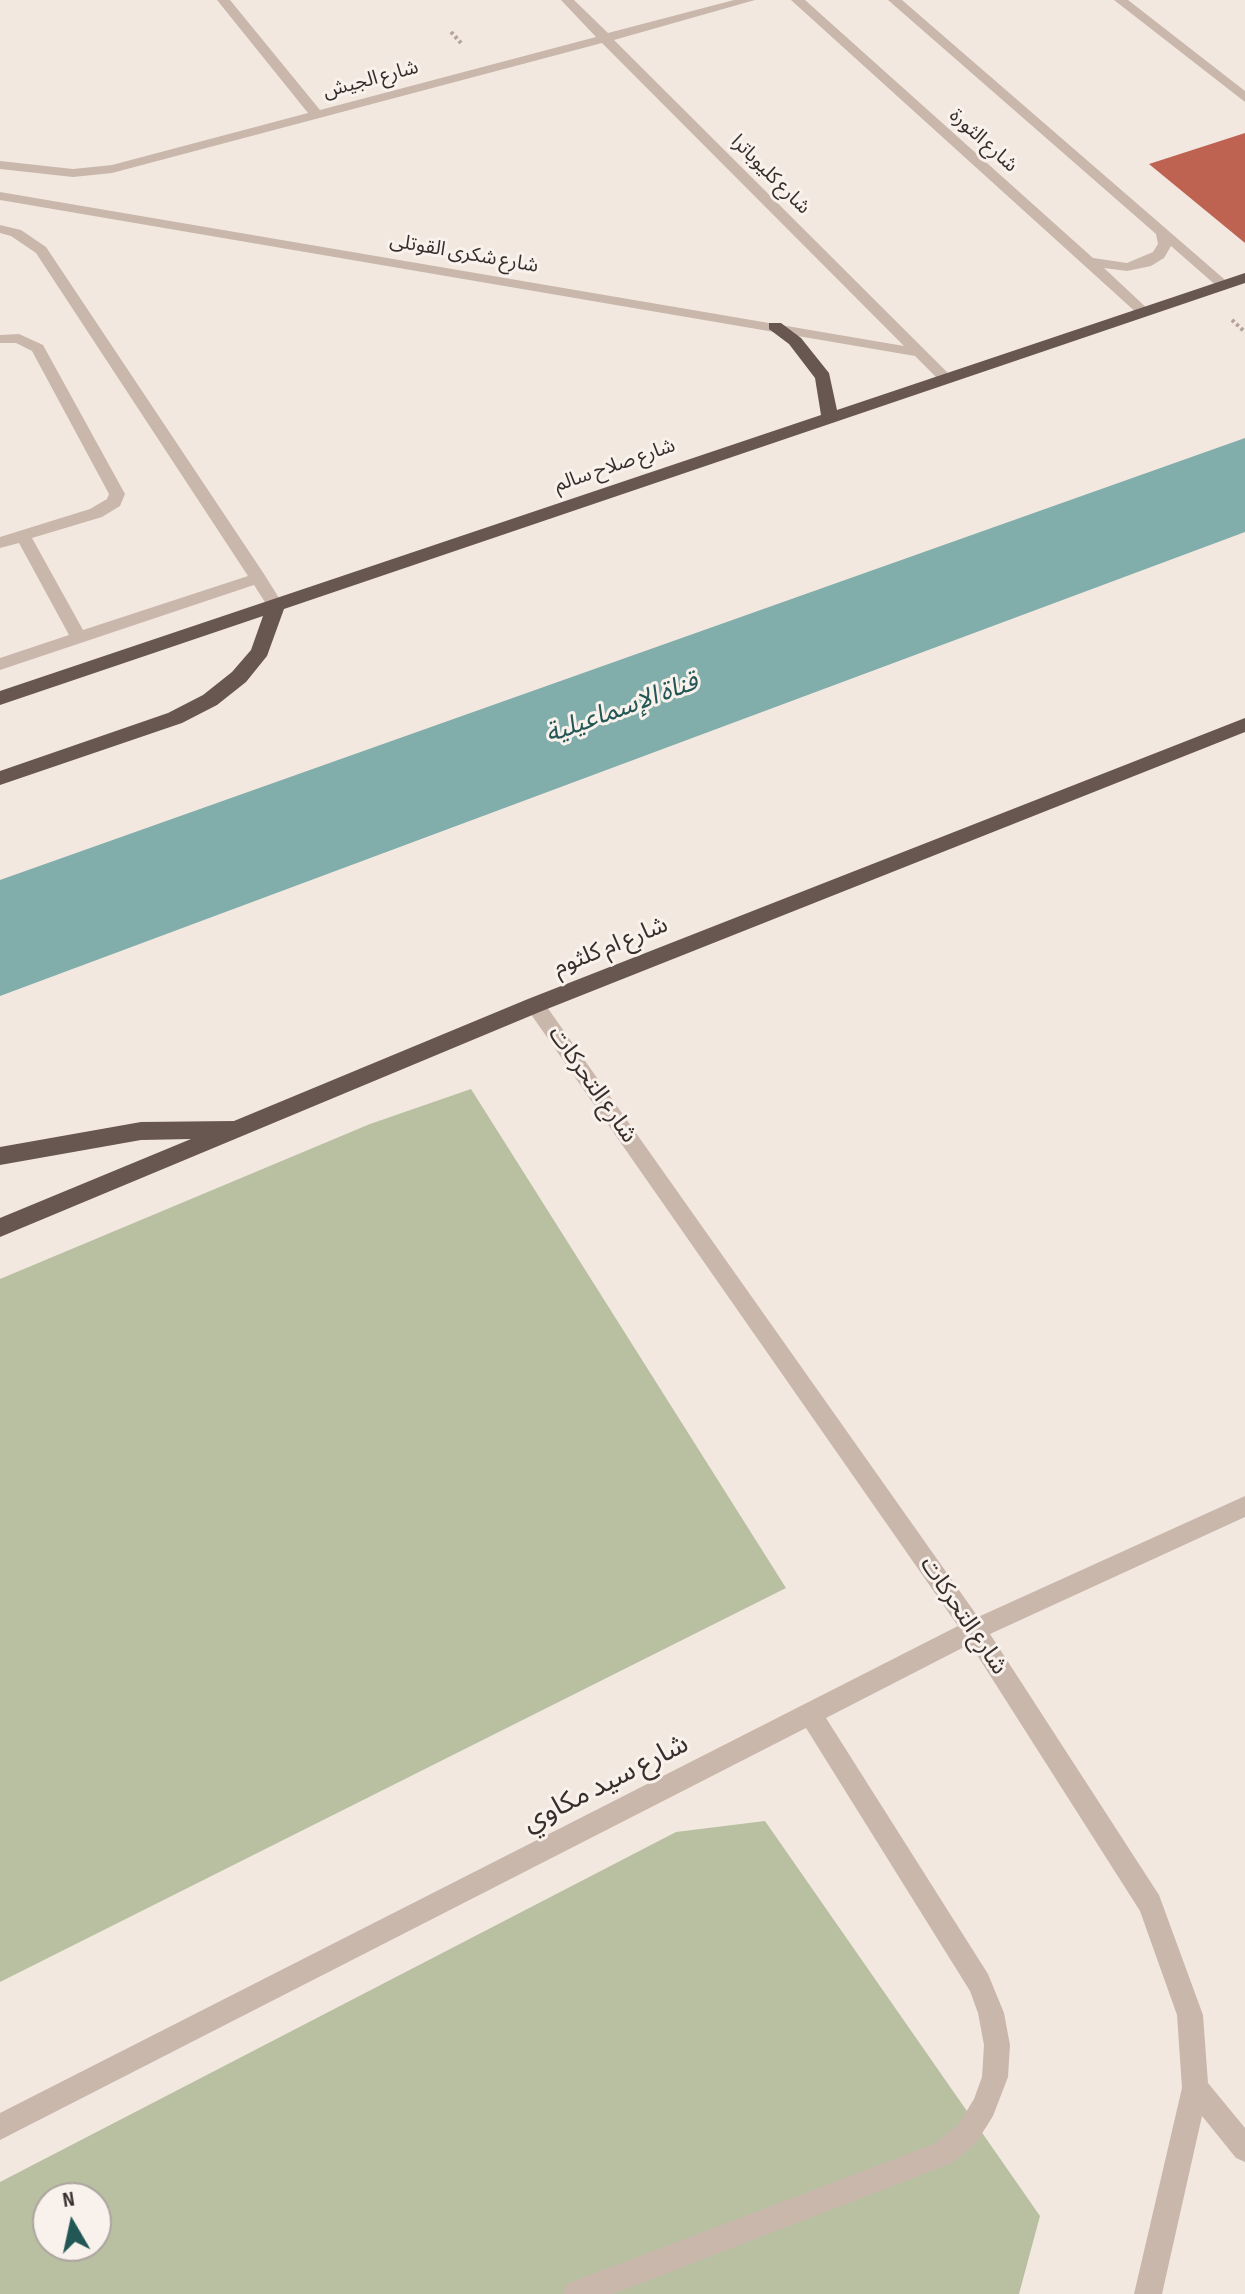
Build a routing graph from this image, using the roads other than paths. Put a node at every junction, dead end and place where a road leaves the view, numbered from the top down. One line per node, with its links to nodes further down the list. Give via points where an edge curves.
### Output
1 (223, 0): 9 (street)
2 (567, 0): 7 (street, شارع كليوباترا)
3 (749, 0): 7 (street, شارع الجيش)
4 (797, 0): 14 (street, شارع الثورة)
5 (894, 0): 13 (street, شارع الثورة)
6 (1120, 0): 8 (street)
7 (605, 38): 9 (street, شارع الجيش); 20 (street, شارع كليوباترا)
8 (1245, 98)
9 (317, 115): 10 (street, شارع الجيش, via 93,172)
10 (0, 165)
11 (0, 196): 18 (street, شارع شكرى القوتلى)
12 (0, 229): 25 (street, via 41,250)
13 (1163, 233): 14 (street, via 1159,255 1146,263 1127,267); 16 (street, شارع الثورة)
14 (1087, 262): 17 (street, شارع الثورة)
15 (1245, 278): 16 (highway, شارع صلاح سالم)
16 (1224, 285): 17 (highway, شارع صلاح سالم)
17 (1144, 312): 21 (highway, شارع صلاح سالم)
18 (775, 326): 20 (street, شارع شكرى القوتلى); 22 (highway, via 795,341 823,377)
19 (0, 339): 23 (street, via 19,338 38,348 117,494 107,509)
20 (921, 353): 21 (street, شارع كليوباترا)
21 (945, 378): 22 (highway, شارع صلاح سالم)
22 (830, 416): 26 (highway, شارع صلاح سالم)
23 (23, 536): 24 (street); 27 (street)
24 (0, 543)
25 (258, 578): 26 (street); 27 (street)
26 (276, 606): 29 (highway, شارع صلاح سالم); 31 (highway, via 260,652 210,700 175,718)
27 (79, 638): 28 (street)
28 (3, 658)
29 (0, 698)
30 (1245, 725): 32 (highway, شارع ام كلثوم)
31 (0, 778)
32 (535, 1005): 33 (highway, شارع ام كلثوم); 37 (street, شارع التحركات)
33 (244, 1129): 34 (highway, via 141,1131); 35 (highway, شارع ام كلثوم)
34 (0, 1156)
35 (0, 1228)
36 (1245, 1506): 37 (street, شارع سيد مكاوي)
37 (974, 1630): 38 (street, شارع سيد مكاوي); 39 (street, شارع التحركات, via 1150,1904 1190,2015)
38 (810, 1714): 40 (street, شارع سيد مكاوي); 42 (street, via 979,1983 997,2045 995,2077 984,2107 967,2134 943,2154)
39 (1195, 2088): 41 (street); 43 (street, شارع التحركات)
40 (0, 2127)
41 (1245, 2149)
42 (577, 2294)
43 (1148, 2294)

